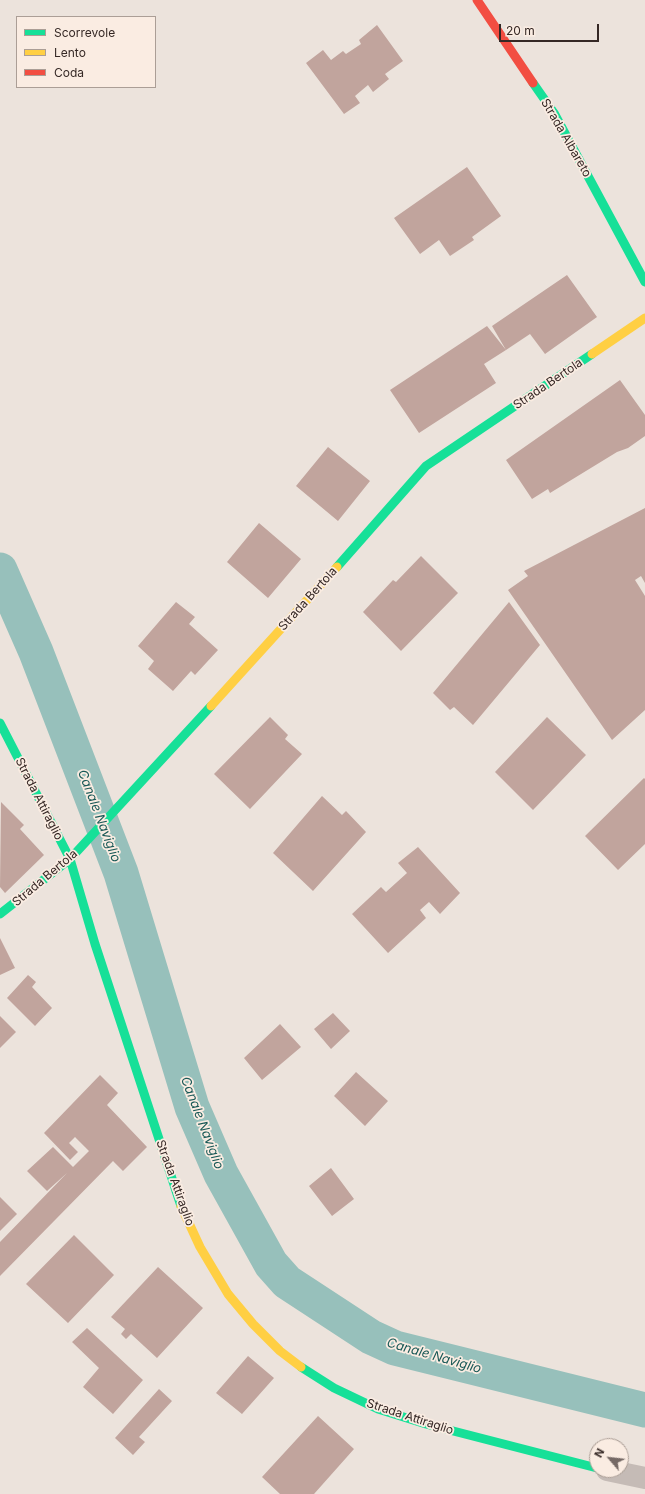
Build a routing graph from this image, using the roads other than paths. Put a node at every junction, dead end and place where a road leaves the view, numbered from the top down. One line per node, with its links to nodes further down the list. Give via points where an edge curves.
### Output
1 (477, 0): 2 (street, Strada Albareto, via 554,113)
2 (645, 282)
3 (645, 318): 5 (street, Strada Bertola, via 426,466 301,608)
4 (0, 723): 5 (street, Strada Attiraglio)
5 (70, 859): 6 (street, Strada Bertola); 7 (street, Strada Attiraglio, via 97,951 179,1201 200,1247 228,1294 253,1324 280,1352 310,1374 378,1409)
6 (0, 914)
7 (589, 1466)
8 (629, 1475): 9 (street)
9 (645, 1478)

